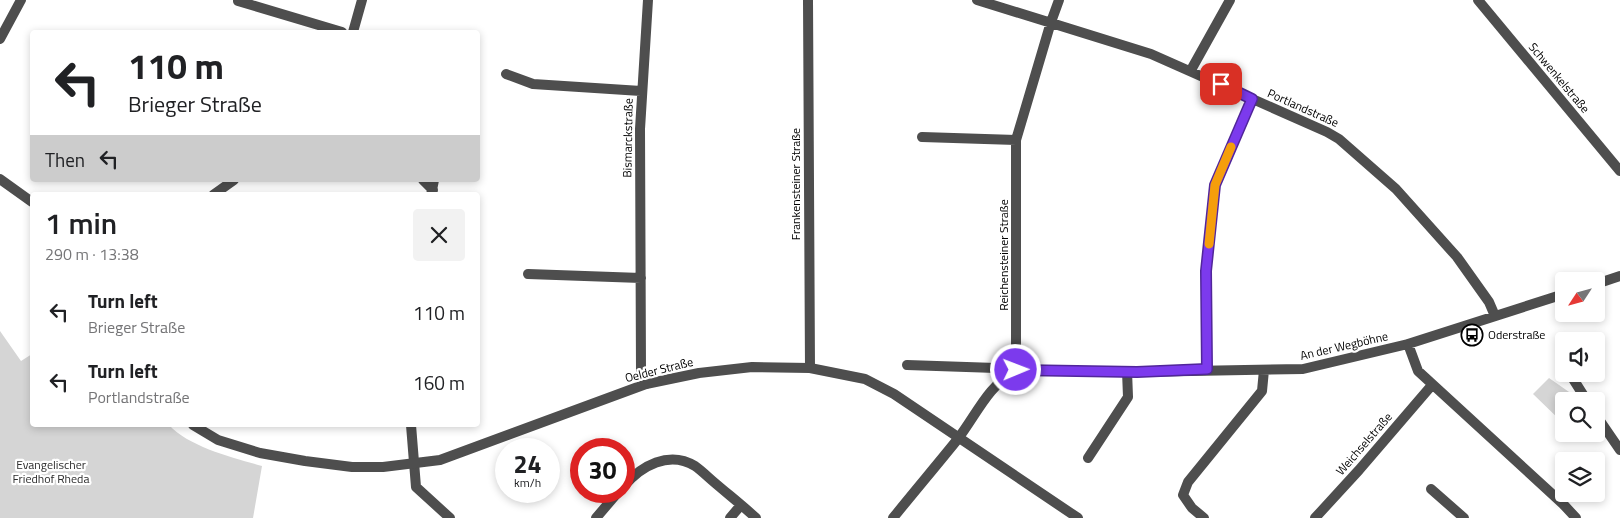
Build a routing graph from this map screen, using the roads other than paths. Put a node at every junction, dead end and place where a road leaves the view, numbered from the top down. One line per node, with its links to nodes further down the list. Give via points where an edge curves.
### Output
1 (21, 0): 13 (street)
2 (362, 0): 12 (street)
3 (648, 0): 16 (street, Bismarckstraße)
4 (808, 0): 33 (street, Frankensteiner Straße)
5 (977, 0): 10 (street, Portlandstraße)
6 (1059, 0): 10 (street, Reichensteiner Straße)
7 (1230, 0): 14 (street)
8 (1478, 0): 20 (street, Schwenkelstraße)
9 (238, 1): 11 (street)
10 (1051, 22): 14 (street, Portlandstraße); 19 (street, Reichensteiner Straße)
11 (335, 30)
12 (354, 30)
13 (0, 39)
14 (1191, 70): 17 (street, Portlandstraße)
15 (506, 74): 16 (street, via 533,84)
16 (641, 91): 27 (street, Bismarckstraße)
17 (1252, 99): 30 (street, Portlandstraße, via 1339,138 1388,182 1457,258 1489,302); 34 (street, via 1215,185 1206,271)
18 (922, 137): 19 (street)
19 (1016, 140): 35 (street, Reichensteiner Straße)
20 (1620, 171)
21 (0, 179): 24 (street)
22 (231, 182): 23 (street)
23 (217, 192)
24 (30, 201)
25 (528, 274): 27 (street)
26 (1620, 276): 28 (street)
27 (641, 278): 39 (street, Bismarckstraße, via 641,372)
28 (1605, 281)
29 (1555, 297): 30 (street, An der Wegböhne)
30 (1494, 316): 31 (street, An der Wegböhne)
31 (1408, 344): 36 (street, An der Wegböhne, via 1303,369); 40 (street, via 1418,371)
32 (908, 365): 38 (street, via 996,368)
33 (810, 368): 39 (street, Oelder Straße, via 726,369); 44 (street, Oelder Straße, via 865,379 894,394)
34 (1207, 369): 36 (street, An der Wegböhne); 37 (street, An der Wegböhne)
35 (1016, 370): 37 (street, An der Wegböhne); 38 (street)
36 (1264, 370): 58 (street, via 1262,391 1188,482 1183,495)
37 (1127, 371): 46 (street, via 1128,397)
38 (1004, 377): 44 (street, via 983,400)
39 (646, 384): 47 (street, Oelder Straße, via 440,460)
40 (1432, 385): 59 (street, Weichselstraße); 61 (street)
41 (196, 427): 47 (street, Oelder Straße, via 234,446 304,461 352,467)
42 (411, 427): 47 (street)
43 (1605, 428): 45 (street)
44 (958, 438): 56 (street); 57 (street, Oelder Straße)
45 (1620, 450)
46 (1088, 458)
47 (413, 464): 52 (street, via 416,487)
48 (635, 476): 51 (street, via 652,463 676,460 694,465)
49 (1431, 489): 60 (street)
50 (609, 503): 53 (street)
51 (741, 505): 54 (street); 55 (street)
52 (450, 518)
53 (596, 518)
54 (730, 518)
55 (756, 518)
56 (892, 518)
57 (1078, 518)
58 (1204, 518)
59 (1315, 518)
60 (1464, 518)
61 (1576, 518)

